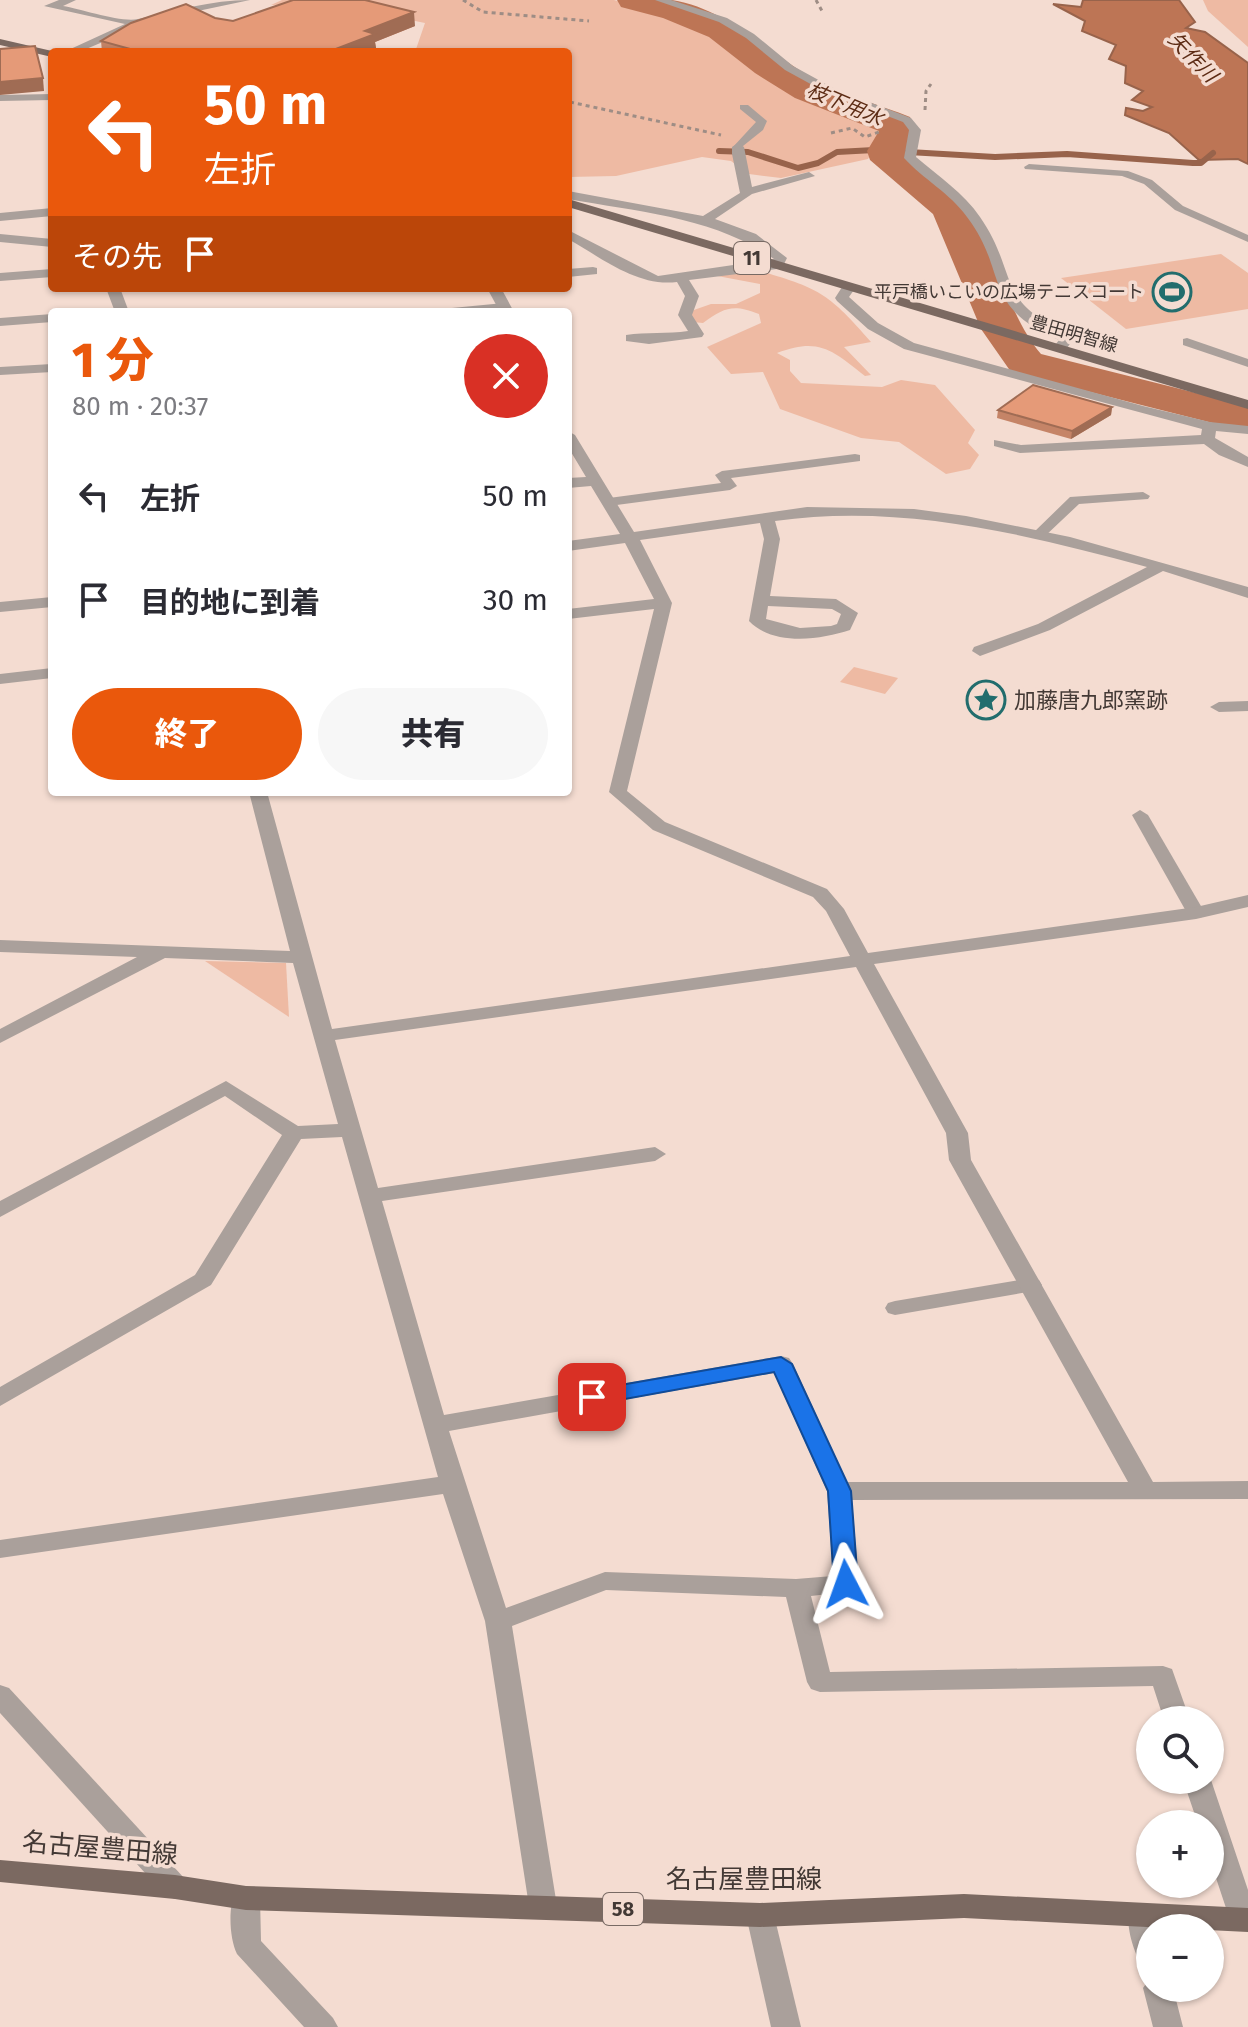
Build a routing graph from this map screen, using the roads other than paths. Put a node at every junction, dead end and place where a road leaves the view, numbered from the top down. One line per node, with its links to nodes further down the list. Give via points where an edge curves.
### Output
1 (71, 0): 4 (street, via 49,6)
2 (245, 0): 4 (street)
3 (660, 0): 35 (street, via 723,20 831,91 907,120 915,130 910,152 976,219 1005,295 1038,329 1067,338)
4 (134, 23): 6 (street)
5 (0, 42): 7 (main road)
6 (79, 48)
7 (48, 53)
8 (48, 97): 9 (street)
9 (0, 98)
10 (744, 107): 11 (lane, via 762,121)
11 (741, 146): 14 (street)
12 (1029, 167): 22 (lane, via 1112,171 1138,178 1179,208)
13 (809, 176): 14 (street)
14 (747, 192): 19 (street)
15 (572, 196): 19 (street)
16 (572, 204): 24 (main road, 豊田明智線 / 11)
17 (48, 212): 18 (street)
18 (0, 217)
19 (705, 220): 24 (street, via 767,246 781,258)
20 (572, 236): 29 (street, via 646,277)
21 (1, 239): 23 (street)
22 (1248, 239)
23 (48, 243)
24 (777, 265): 29 (street); 30 (main road, 豊田明智線 / 11)
25 (593, 271): 27 (lane)
26 (48, 273): 28 (street)
27 (572, 273)
28 (0, 277)
29 (681, 277): 33 (street, via 692,296 685,315 697,334)
30 (849, 287): 35 (main road, 豊田明智線 / 11); 41 (street, via 842,298 859,315 909,346)
31 (48, 318): 32 (street)
32 (0, 322)
33 (631, 338)
34 (1187, 342): 36 (lane)
35 (1054, 347): 39 (main road, 豊田明智線 / 11)
36 (1248, 363)
37 (48, 368): 38 (street)
38 (0, 371)
39 (1248, 405)
40 (1248, 430): 41 (street)
41 (1209, 432): 43 (street, via 1020,449); 45 (street, via 1224,452)
42 (572, 442): 46 (street)
43 (999, 443)
44 (855, 458): 49 (lane, via 722,475 730,486)
45 (1248, 463)
46 (594, 481): 47 (street); 49 (street)
47 (572, 483)
48 (1143, 496): 51 (lane, via 1075,500)
49 (609, 502): 52 (street)
50 (766, 517): 51 (street, via 844,509 941,513); 52 (street); 58 (street, via 772,539)
51 (1039, 534): 54 (street)
52 (631, 539): 53 (street); 60 (street)
53 (572, 546)
54 (1161, 566): 56 (street); 63 (street, via 1044,627)
55 (1248, 574): 56 (street)
56 (1224, 583): 57 (street)
57 (1248, 593)
58 (761, 601): 58 (street, via 757,621 771,630 826,634 844,627 850,613 836,604)
59 (48, 602): 61 (street)
60 (664, 603): 62 (street); 75 (street, via 618,792 659,826 820,893)
61 (0, 607)
62 (572, 614)
63 (980, 651)
64 (48, 673): 65 (street)
65 (0, 679)
66 (1248, 706): 67 (street)
67 (1219, 707)
68 (262, 796): 74 (street)
69 (1140, 815): 71 (lane)
70 (1248, 901): 71 (street)
71 (1196, 913): 75 (street)
72 (0, 946): 73 (street)
73 (163, 950): 74 (street); 77 (street)
74 (301, 957): 76 (street)
75 (862, 961): 76 (street); 83 (street, via 957,1133 960,1160)
76 (324, 1036): 78 (street)
77 (0, 1037)
78 (350, 1130): 79 (street); 81 (street)
79 (294, 1133): 82 (street, via 226,1087); 85 (street, via 203,1280)
80 (655, 1154): 81 (street)
81 (370, 1196): 86 (street)
82 (0, 1210)
83 (1032, 1285): 84 (lane); 90 (street)
84 (895, 1308)
85 (0, 1398)
86 (435, 1425): 87 (street); 89 (street, via 781,1364)
87 (452, 1484): 91 (street); 93 (street)
88 (1248, 1490): 90 (street)
89 (839, 1491): 90 (street); 92 (street, via 846,1584)
90 (1144, 1491)
91 (0, 1549)
92 (796, 1588): 93 (street, via 605,1581); 95 (street, via 820,1682 1163,1676)
93 (498, 1621): 100 (street)
94 (0, 1695): 98 (street)
95 (1173, 1706)
96 (1202, 1794): 104 (street)
97 (0, 1871): 98 (main road, 名古屋豊田線 / 58)
98 (175, 1887): 99 (main road, 名古屋豊田線 / 58)
99 (246, 1898): 100 (main road, 名古屋豊田線 / 58); 106 (street, via 247,1945)
100 (543, 1906): 101 (main road, 名古屋豊田線 / 58)
101 (760, 1915): 102 (main road, 名古屋豊田線 / 58, via 964,1906); 107 (street)
102 (1136, 1916)
103 (1224, 1919): 104 (main road, 名古屋豊田線 / 58)
104 (1246, 1920)
105 (1162, 2002): 108 (street)
106 (323, 2027)
107 (786, 2027)
108 (1168, 2027)

